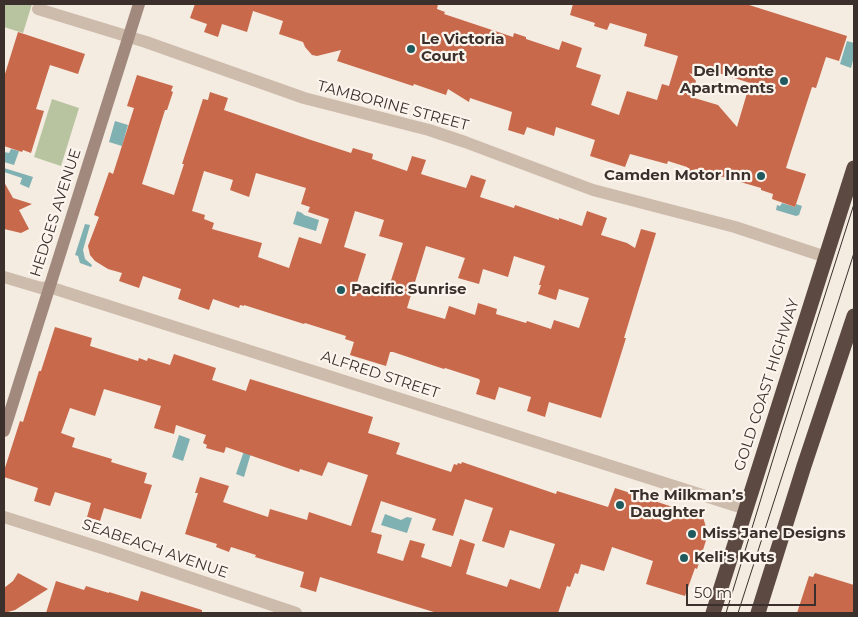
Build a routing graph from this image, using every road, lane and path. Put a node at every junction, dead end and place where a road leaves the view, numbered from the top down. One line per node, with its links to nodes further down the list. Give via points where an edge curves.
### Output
1 (139, 4): 3 (street, HEDGES AVENUE)
2 (38, 9): 3 (street, TAMBORINE STREET)
3 (128, 37): 5 (street, TAMBORINE STREET, via 304,98 448,136 593,190 708,219); 7 (street, HEDGES AVENUE)
4 (854, 168): 5 (highway, GOLD COAST HIGHWAY)
5 (826, 256): 10 (highway, GOLD COAST HIGHWAY)
6 (4, 277): 7 (street, ALFRED STREET, via 41,288)
7 (49, 287): 9 (street, HEDGES AVENUE); 10 (street, ALFRED STREET)
8 (854, 316): 14 (highway)
9 (4, 431)
10 (746, 509): 13 (highway, GOLD COAST HIGHWAY)
11 (4, 517): 12 (street, SEABEACH AVENUE)
12 (296, 613)
13 (713, 613)
14 (758, 613)

